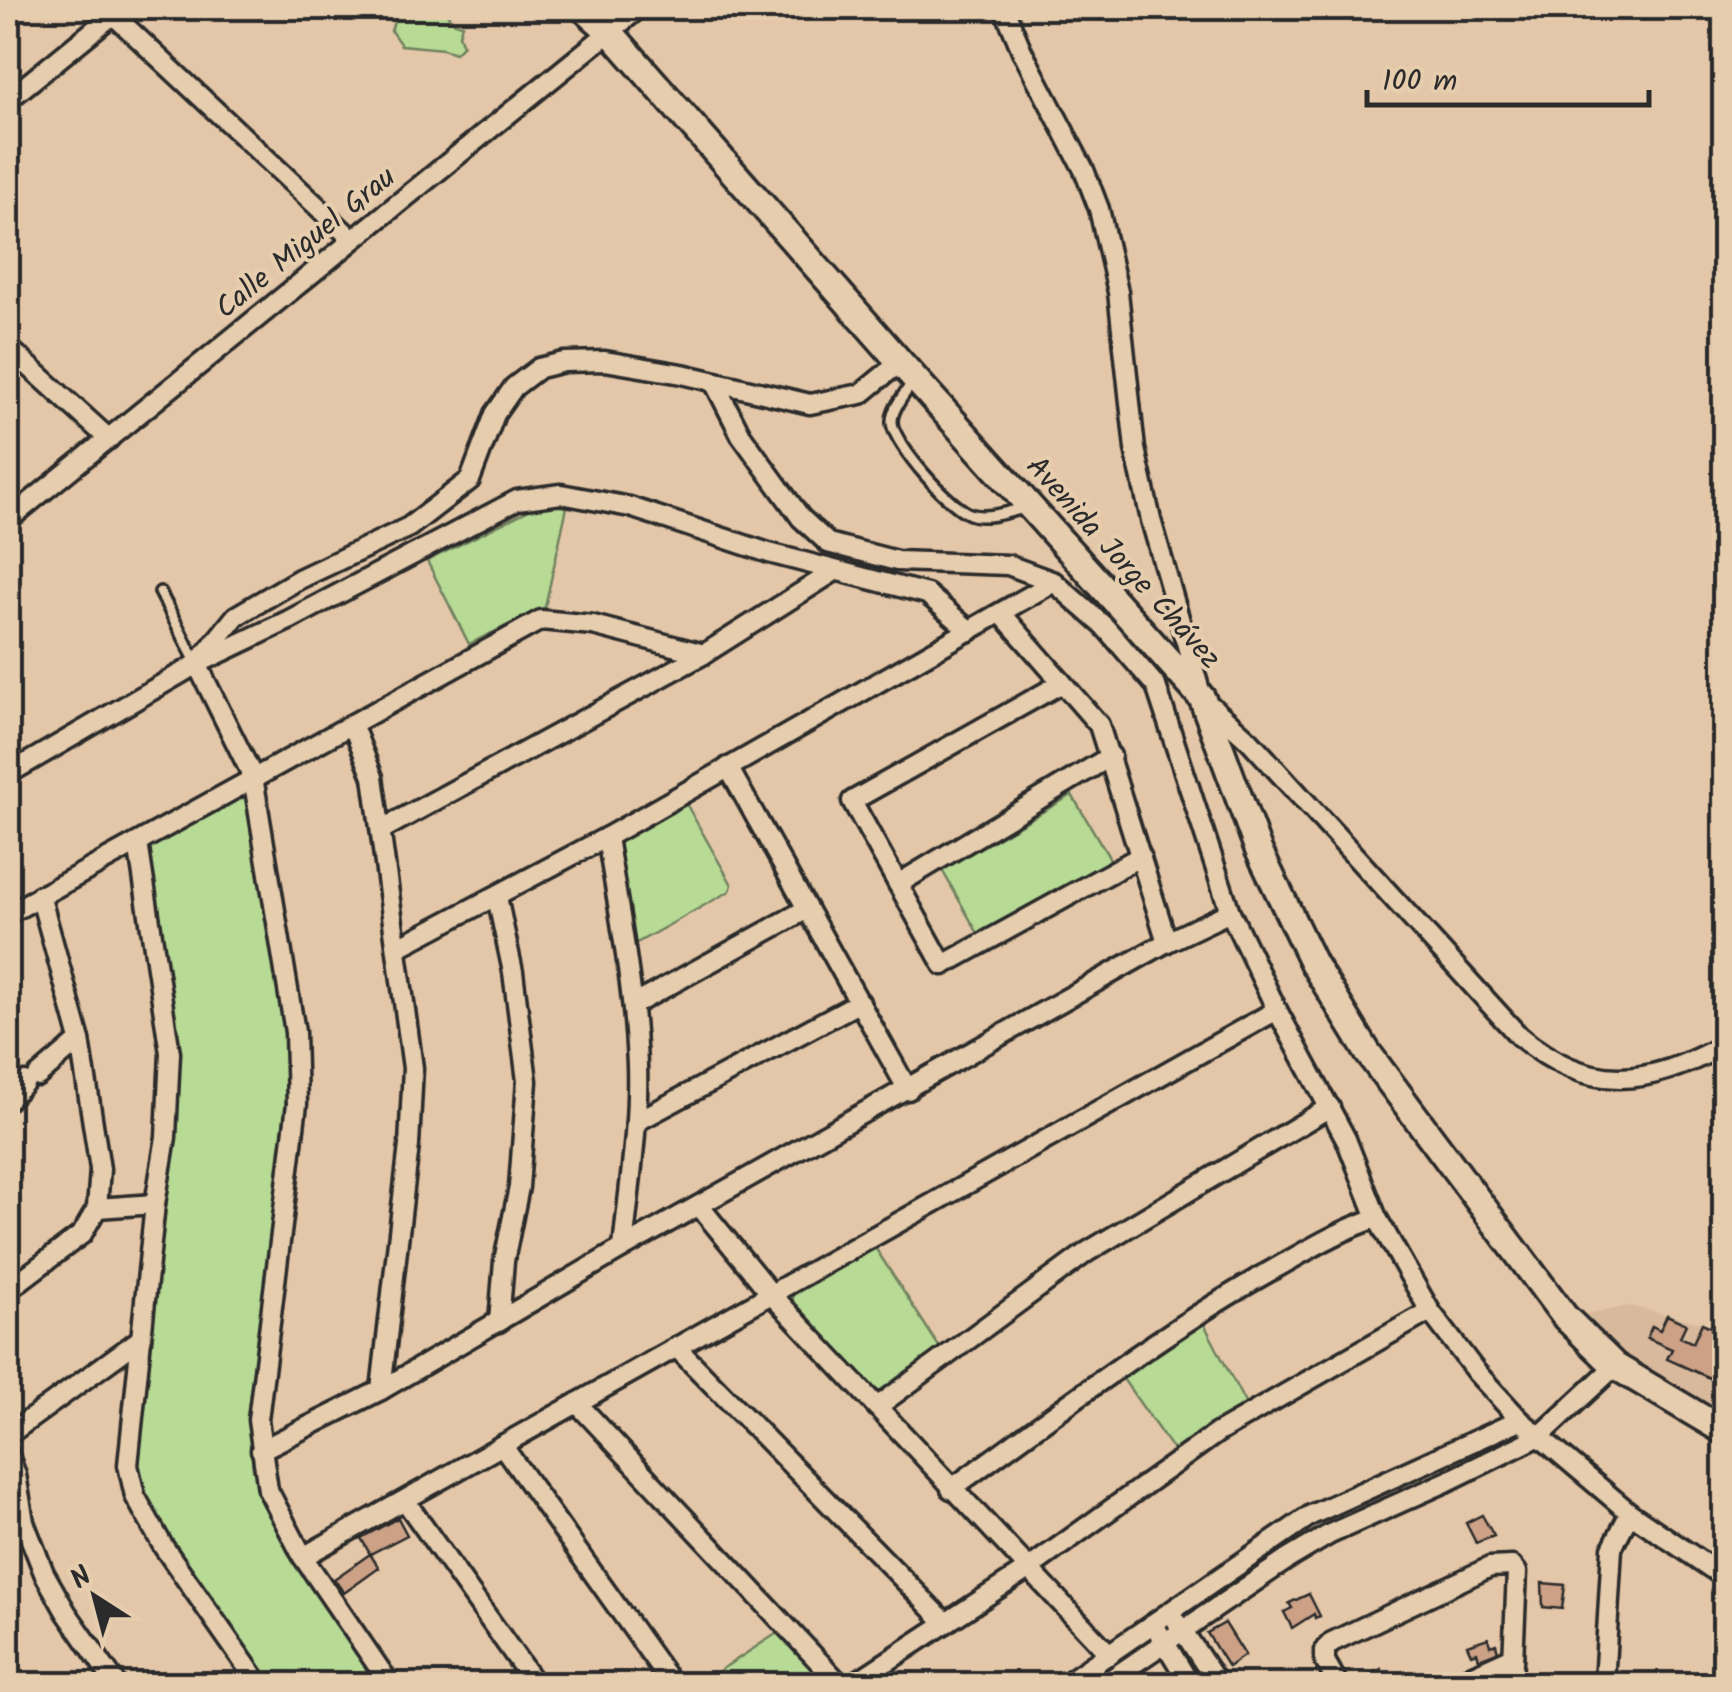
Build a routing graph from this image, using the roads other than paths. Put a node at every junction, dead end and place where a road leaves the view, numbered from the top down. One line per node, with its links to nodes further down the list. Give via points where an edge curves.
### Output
1 (583, 8): 5 (main road, Avenida Jorge Chávez)
2 (638, 8): 5 (street, Calle Miguel Grau)
3 (1004, 8): 24 (street, via 1099,209 1118,292 1135,449)
4 (114, 10): 6 (street); 7 (street)
5 (609, 31): 7 (street, Calle Miguel Grau); 9 (main road, Avenida Jorge Chávez)
6 (8, 100)
7 (351, 238): 11 (street, Calle Miguel Grau)
8 (8, 346): 11 (street)
9 (907, 371): 10 (street, via 861,394 810,404); 12 (main road, Avenida Jorge Chávez); 12 (lane, via 892,426 953,505 989,516)
10 (714, 382): 15 (street, via 740,435 828,544 897,561 1008,565); 21 (street, via 604,361 539,368 514,387 496,414 470,480 409,527 236,616)
11 (110, 439): 13 (street, Calle Miguel Grau)
12 (1032, 506): 24 (main road, Avenida Jorge Chávez)
13 (8, 520)
14 (836, 571): 18 (street, via 927,594); 20 (street); 21 (street, via 630,508 561,494 517,500)
15 (1054, 582): 17 (street); 38 (street, via 1156,686)
16 (160, 592): 21 (lane)
17 (1002, 614): 18 (street); 23 (street)
18 (970, 631): 27 (street)
19 (659, 640): 20 (street); 22 (street); 25 (street, via 541,620)
20 (704, 654): 22 (street)
21 (196, 664): 28 (street); 29 (street)
22 (660, 678): 30 (street)
23 (1062, 683): 26 (street, via 1099,725); 34 (street, via 852,801)
24 (1202, 698): 46 (street, via 1250,741 1519,1036 1554,1062 1615,1080 1643,1078); 62 (main road, Avenida Jorge Chávez, via 1258,849 1328,990 1565,1317)
25 (352, 724): 29 (street); 30 (street, via 373,777)
26 (1111, 756): 33 (street); 34 (street)
27 (728, 768): 31 (street); 37 (street)
28 (8, 774)
29 (254, 776): 32 (street); 71 (street, via 295,1032 297,1104 258,1420)
30 (381, 830): 41 (street)
31 (607, 837): 36 (street); 43 (street)
32 (138, 843): 35 (street); 51 (street, via 170,1054)
33 (1141, 856): 34 (street, via 943,964); 40 (street)
34 (898, 884)
35 (40, 895): 39 (street); 45 (street)
36 (496, 897): 41 (street); 59 (street, via 527,1080)
37 (807, 909): 42 (street); 43 (street)
38 (1230, 912): 40 (street); 44 (street)
39 (8, 914)
40 (1167, 942): 47 (street)
41 (397, 948): 63 (street, via 413,1068)
42 (860, 1002): 47 (street); 50 (street)
43 (633, 1005): 50 (street)
44 (1277, 1010): 49 (street); 57 (street)
45 (80, 1040): 48 (street); 53 (street, via 100,1169)
46 (1724, 1045)
47 (908, 1090): 52 (street)
48 (8, 1100)
49 (1330, 1107): 54 (street); 65 (street, via 1087,1252)
50 (636, 1122): 55 (street)
51 (155, 1204): 53 (street); 60 (street)
52 (700, 1207): 55 (street); 57 (street)
53 (97, 1208): 56 (street, via 82,1234)
54 (1377, 1218): 58 (street); 73 (street, via 1230,1294)
55 (623, 1248): 59 (street)
56 (8, 1290)
57 (771, 1294): 61 (street); 65 (street)
58 (1430, 1312): 66 (street); 77 (street, via 1218,1433)
59 (499, 1322): 63 (street)
60 (139, 1340): 68 (street); 87 (street, via 128,1465 134,1496)
61 (676, 1348): 64 (street); 80 (street)
62 (1615, 1366): 67 (main road, Avenida Jorge Chávez); 69 (street)
63 (381, 1390): 71 (street)
64 (577, 1403): 70 (street); 91 (street)
65 (877, 1407): 73 (street)
66 (1520, 1420): 69 (street); 79 (street, via 1311,1516)
67 (1724, 1431)
68 (8, 1436)
69 (1540, 1436): 75 (street); 82 (street, via 1330,1534)
70 (502, 1445): 74 (street); 90 (street)
71 (261, 1450): 76 (street, via 268,1490)
72 (8, 1453): 86 (street, via 44,1573)
73 (951, 1489): 77 (street)
74 (406, 1502): 76 (street); 89 (street)
75 (1630, 1513): 78 (street); 100 (street, via 1612,1548)
76 (303, 1557): 88 (street)
77 (1028, 1569): 80 (street); 84 (street)
78 (1724, 1577)
79 (1171, 1612): 81 (street); 82 (street)
80 (946, 1623): 92 (street)
81 (1153, 1624): 83 (street); 84 (street)
82 (1183, 1632): 83 (street); 96 (street)
83 (1165, 1643): 94 (street); 95 (street)
84 (1110, 1655): 93 (street)
85 (1513, 1657): 97 (street, via 1517,1572 1503,1564 1332,1642 1325,1661); 98 (street); 99 (street)
86 (116, 1684)
87 (259, 1684)
88 (390, 1684)
89 (535, 1684)
90 (672, 1684)
91 (840, 1684)
92 (853, 1684)
93 (1064, 1684)
94 (1104, 1684)
95 (1190, 1684)
96 (1218, 1684)
97 (1338, 1684)
98 (1453, 1684)
99 (1512, 1684)
100 (1604, 1684)

